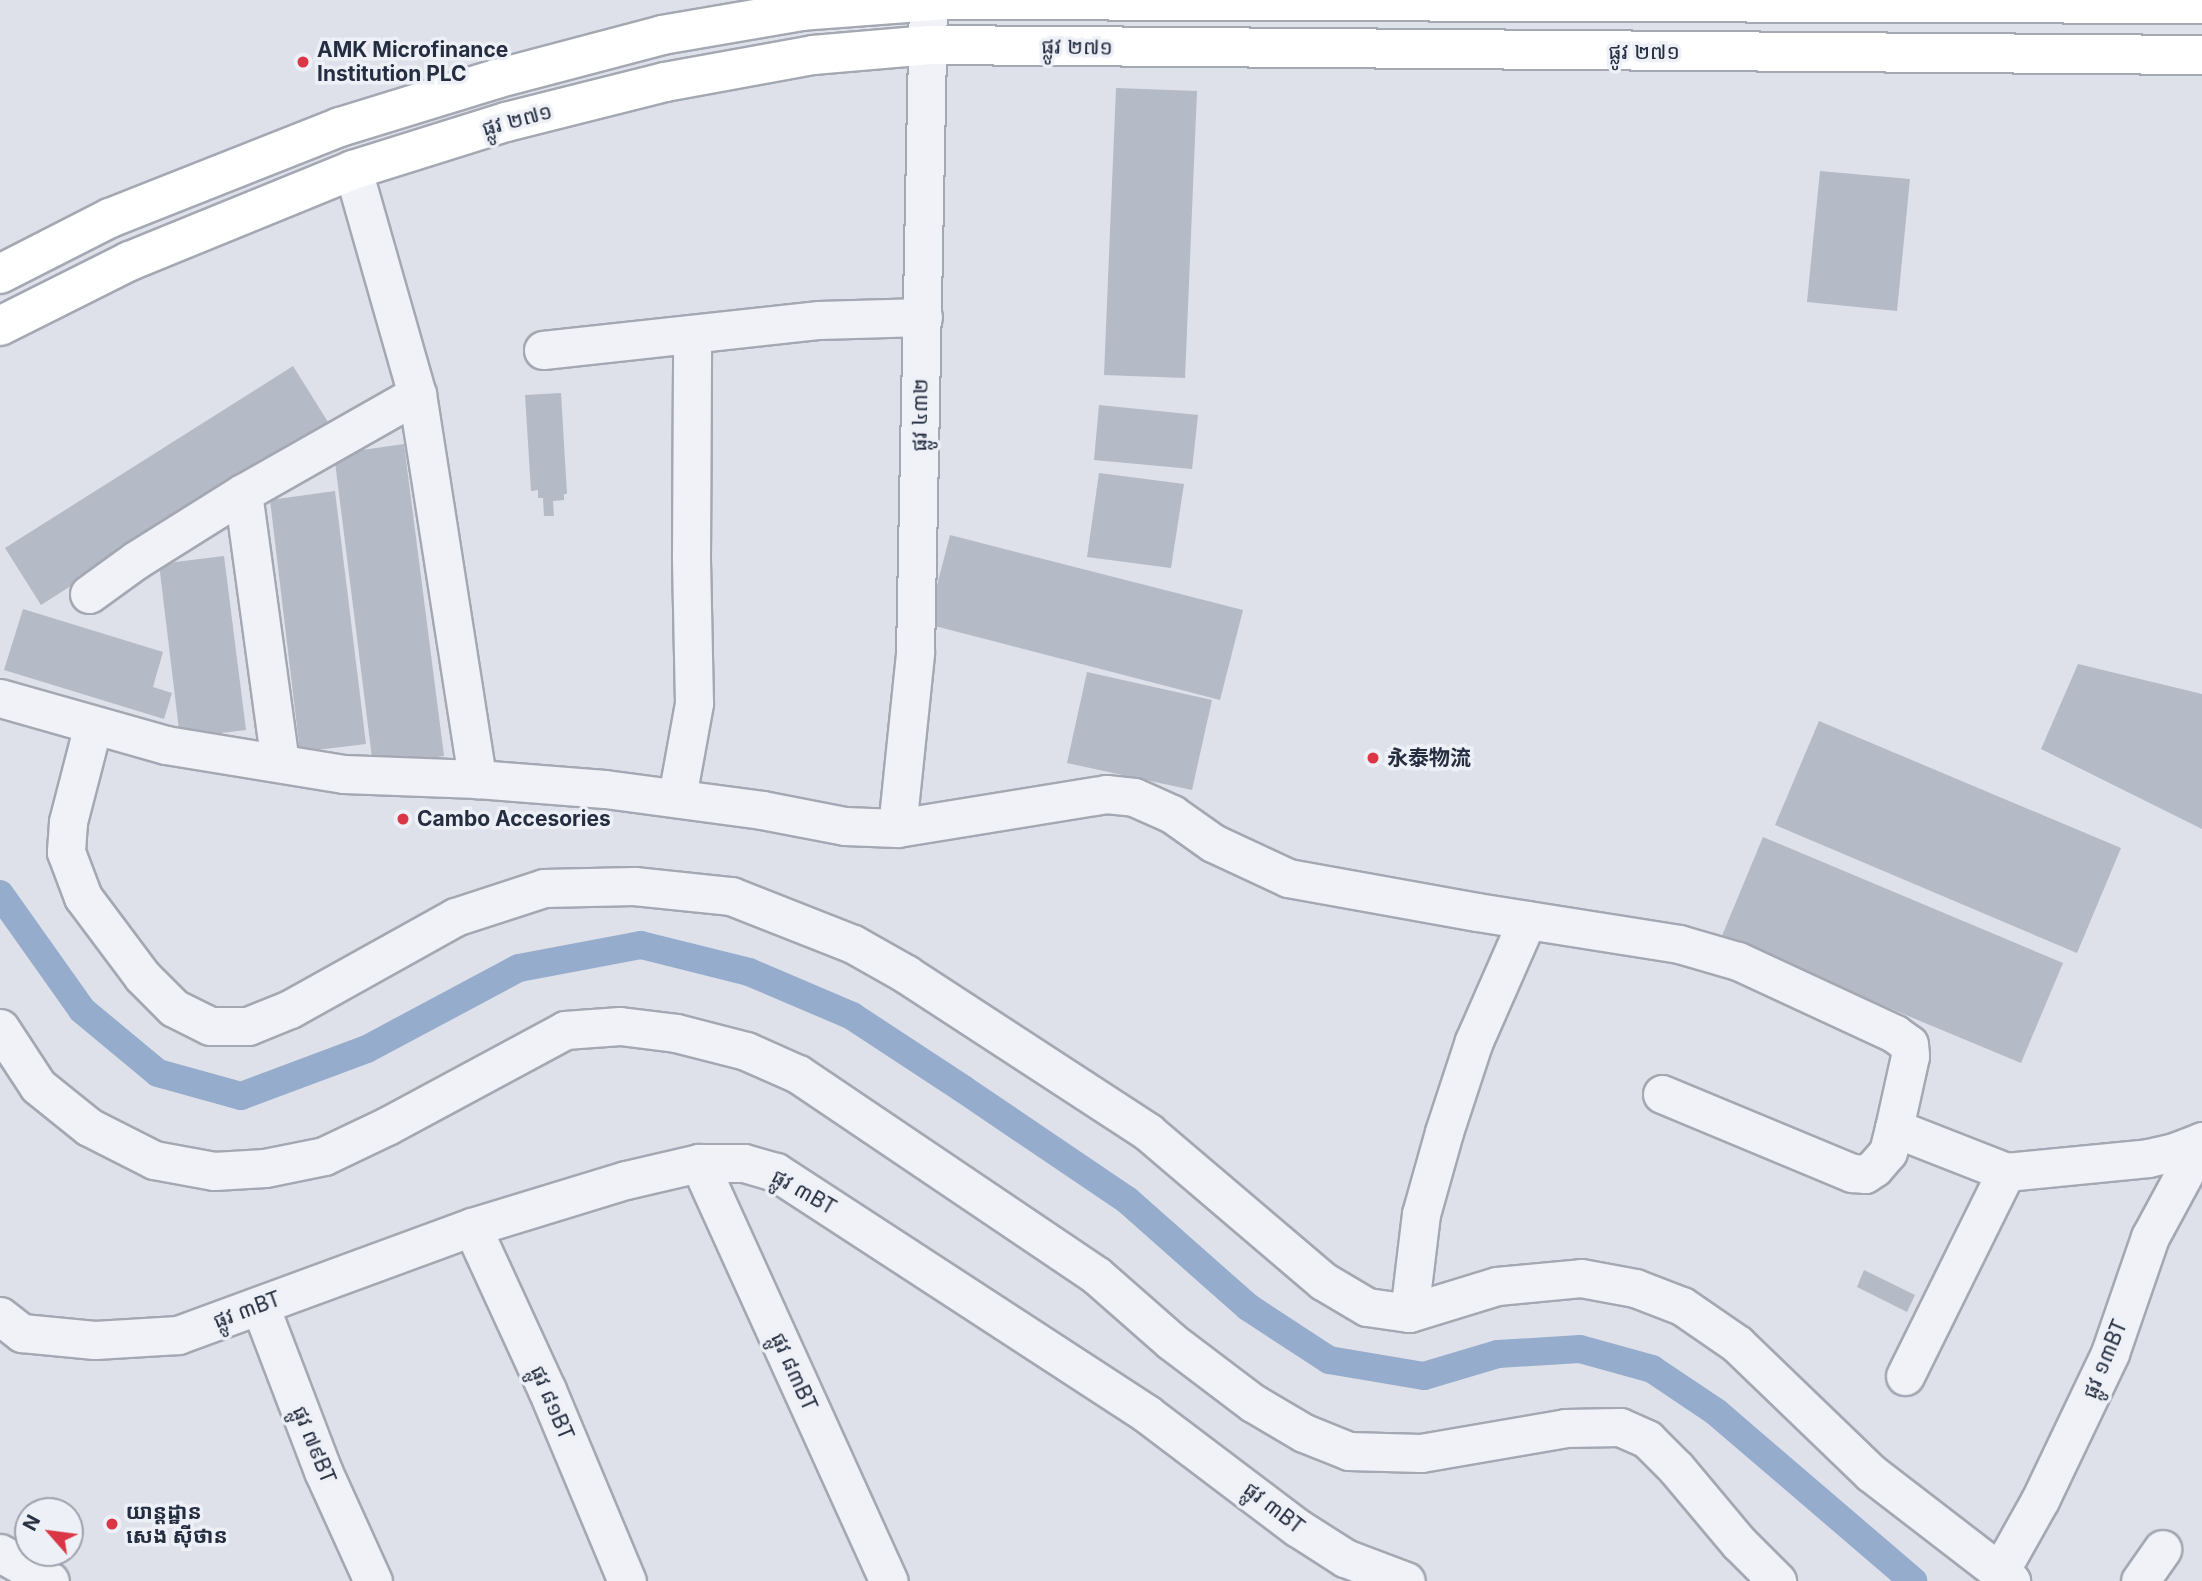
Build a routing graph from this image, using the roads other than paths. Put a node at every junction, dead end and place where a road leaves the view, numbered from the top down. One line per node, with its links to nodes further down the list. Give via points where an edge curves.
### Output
1 (928, 0): 2 (main road); 3 (street, ផ្លូវ ៤៣២); 6 (main road, via 802,11 662,35 496,79 340,127 110,218)
2 (2202, 4)
3 (930, 46): 4 (main road, ផ្លូវ ២៧១); 5 (main road, ផ្លូវ ២៧១, via 813,55 665,82 506,121); 7 (street, ផ្លូវ ៤៣២)
4 (2202, 55)
5 (353, 170): 8 (main road, ផ្លូវ ២៧១, via 130,261); 11 (street)
6 (0, 274)
7 (923, 317): 9 (street, via 819,320); 19 (street, ផ្លូវ ៤៣២, via 915,653)
8 (0, 326)
9 (692, 334): 10 (street); 18 (street, via 694,703)
10 (543, 350)
11 (417, 394): 12 (street); 17 (street)
12 (243, 493): 13 (street); 16 (street)
13 (89, 594)
14 (0, 698): 15 (street)
15 (93, 725): 16 (street, via 166,745); 29 (street, via 68,822 66,852 83,897 142,976 174,1008 210,1026 248,1026 290,1009 454,917 544,888 634,886 731,896 853,944 906,974 1148,1132 1323,1281 1367,1307)
16 (280, 762): 17 (street, via 344,774)
17 (477, 779): 18 (street)
18 (677, 797): 19 (street, via 845,826)
19 (897, 828): 20 (street, via 1093,795 1134,797 1172,814 1213,843 1288,878)
20 (1527, 920): 23 (street, via 1679,944 1738,961 1895,1034 1909,1044 1910,1056); 29 (street, via 1474,1041 1444,1132 1421,1214)
21 (0, 1028): 40 (street, via 38,1086 89,1127 154,1160 214,1171 265,1168 324,1156 565,1030 620,1026 676,1033 746,1051 798,1074 1096,1275 1171,1341 1253,1403 1304,1433 1349,1451 1421,1453 1565,1428 1620,1426 1647,1439)
22 (1662, 1094): 23 (street, via 1852,1173 1866,1174 1888,1153)
23 (1894, 1128): 26 (street)
24 (2202, 1141): 26 (street, via 2174,1153 2100,1166); 34 (street, ផ្លូវ ១៣BT, via 2150,1237 2110,1353)
25 (699, 1163): 27 (street, ផ្លូវ ៣BT); 38 (street, ផ្លូវ ៨៣BT); 39 (street, ផ្លូវ ៣BT, via 744,1163 776,1172 1147,1414 1345,1558)
26 (2006, 1172): 31 (street)
27 (472, 1227): 28 (street, ផ្លូវ ៣BT); 37 (street, ផ្លូវ ៨១BT)
28 (260, 1306): 30 (street, ផ្លូវ ៣BT, via 178,1335 95,1340 22,1333); 36 (street, ផ្លូវ ៧៩BT, via 323,1471)
29 (1409, 1313): 34 (street, via 1497,1286 1581,1278 1635,1288 1682,1306 1737,1344 1871,1473)
30 (0, 1316)
31 (1905, 1376)
32 (2162, 1549): 41 (street)
33 (0, 1553): 35 (street)
34 (2005, 1577)
35 (50, 1581)
36 (373, 1581)
37 (627, 1581)
38 (889, 1581)
39 (1406, 1581)
40 (1777, 1581)
41 (2140, 1581)

